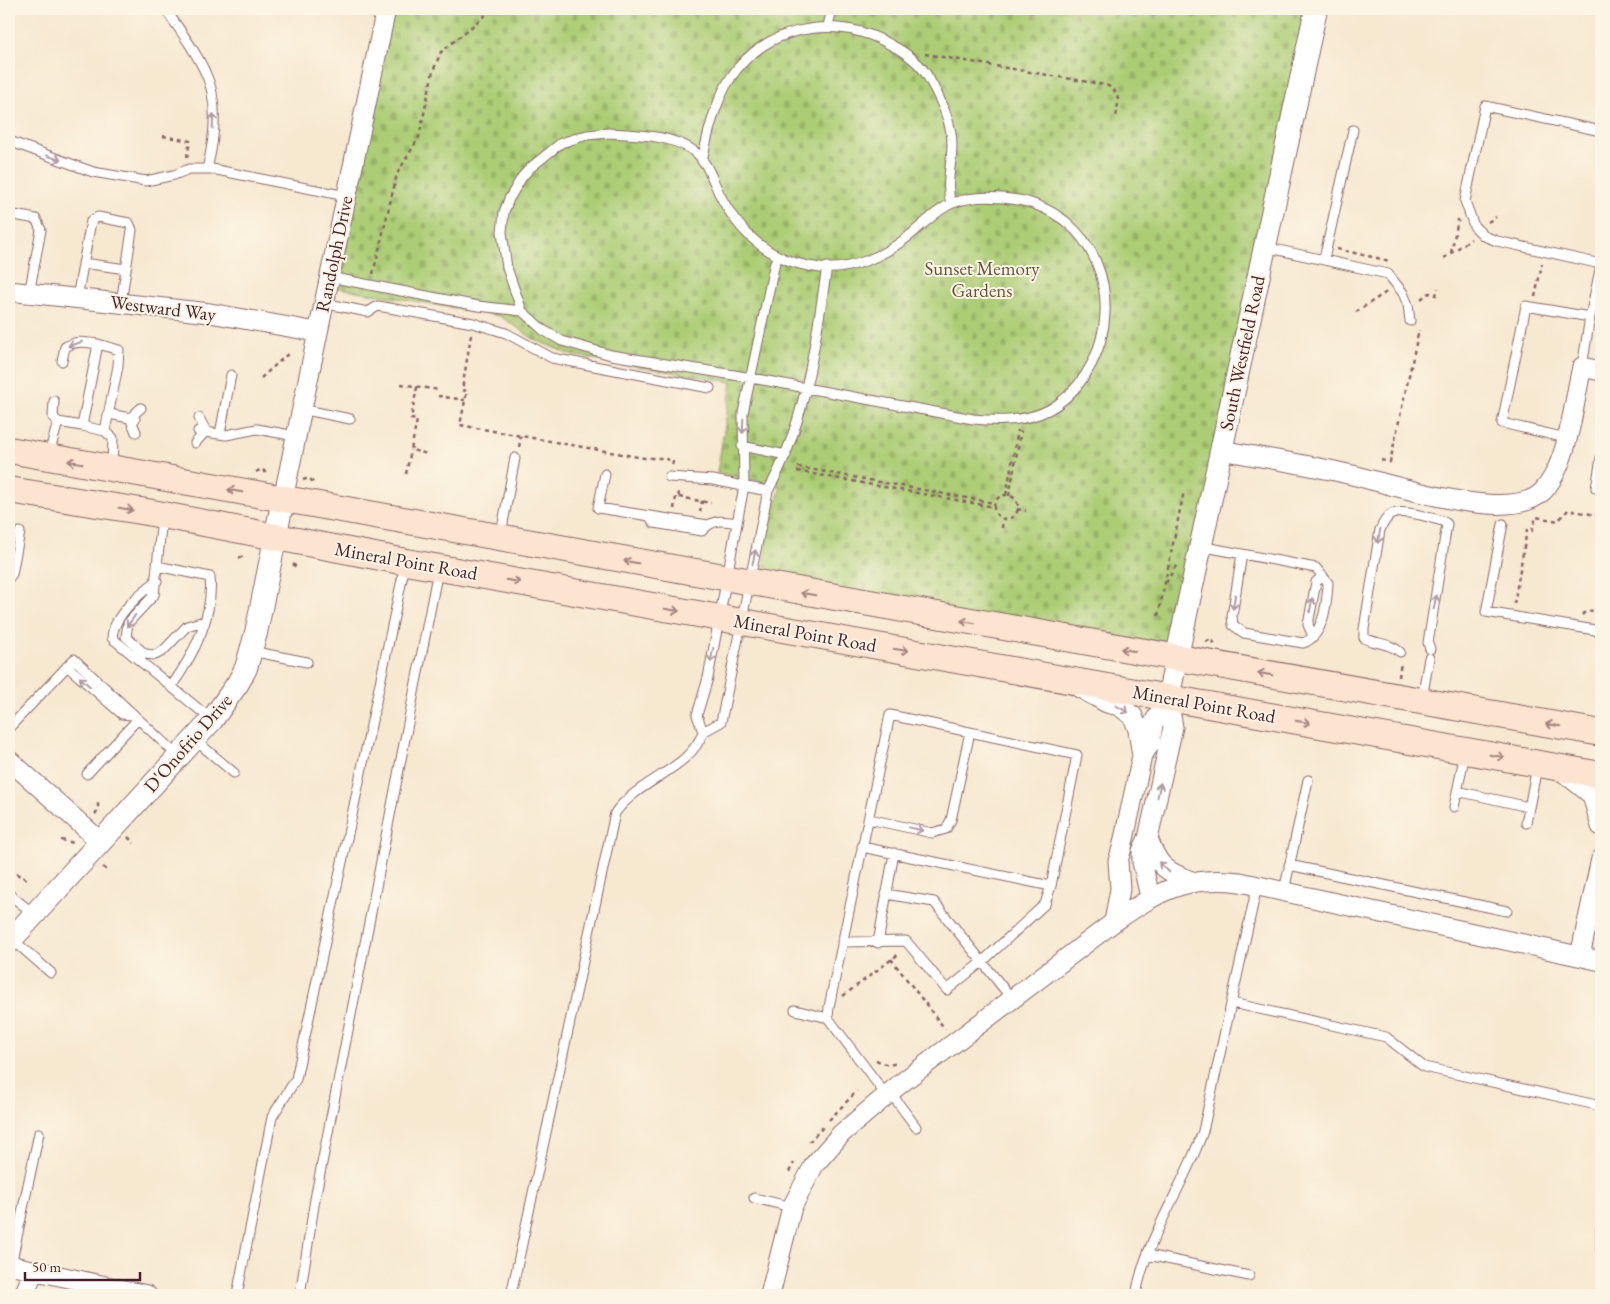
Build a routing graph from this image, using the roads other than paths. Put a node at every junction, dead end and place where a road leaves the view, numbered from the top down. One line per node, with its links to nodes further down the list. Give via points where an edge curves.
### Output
1 (165, 9): 10 (lane, one-way to 1, via 214,114 212,92 202,68)
2 (386, 9): 11 (street, Randolph Drive)
3 (832, 9): 5 (lane)
4 (1313, 10): 14 (street, South Westfield Road)
5 (828, 26): 9 (lane, via 796,31 769,43 736,69 722,95); 12 (lane, via 878,37 903,51 927,75 946,114 952,142 946,188)
6 (1353, 130): 16 (lane)
7 (1601, 131): 18 (lane, via 1484,106 1464,201 1474,226 1484,236)
8 (9, 141): 10 (lane, one-way to 10, via 93,172 146,181 174,176 189,169)
9 (702, 161): 15 (lane, via 741,228 762,249); 27 (lane, via 695,152 654,136 609,133 587,135 561,143 530,168 509,199 502,232 507,268)
10 (207, 169): 11 (lane)
11 (346, 196): 21 (street, Randolph Drive)
12 (950, 204): 19 (lane, via 875,258); 38 (lane, via 977,197 1022,200 1045,208 1079,234 1099,272 1107,314 1104,334 1084,377 1057,405 1039,414 1000,422)
13 (9, 214): 23 (lane, via 36,219 41,230)
14 (1265, 247): 16 (lane); 57 (street, South Westfield Road)
15 (779, 257): 19 (lane); 36 (lane, via 775,262)
16 (1324, 259): 29 (lane, via 1388,274 1403,293)
17 (83, 263): 20 (lane); 20 (lane, via 91,221 98,218 129,223 132,230); 24 (lane)
18 (1601, 265): 28 (lane)
19 (828, 268): 38 (lane)
20 (126, 269): 25 (lane)
21 (329, 277): 26 (street, Randolph Drive); 27 (lane, via 478,306)
22 (9, 291): 23 (street, Westward Way)
23 (29, 294): 24 (street, Westward Way)
24 (77, 298): 25 (street, Westward Way)
25 (121, 303): 30 (street, Westward Way, via 210,313)
26 (323, 303): 30 (street, Randolph Drive); 37 (lane, via 368,312 378,306 473,323 506,333 552,358)
27 (522, 311): 36 (lane, via 543,330 582,348)
28 (1590, 317): 33 (lane); 53 (lane, via 1526,306 1502,423)
29 (1410, 321)
30 (317, 332): 41 (street, Randolph Drive)
31 (98, 344): 32 (lane, one-way to 32, via 73,342 65,347); 42 (lane, via 119,350); 47 (lane)
32 (62, 361)
33 (1582, 367): 34 (street); 53 (street)
34 (1601, 371)
35 (231, 375): 51 (lane)
36 (752, 378): 38 (lane); 55 (lane, one-way to 55, via 743,414)
37 (710, 388)
38 (806, 389): 58 (lane)
39 (54, 402): 46 (lane, via 52,417)
40 (141, 408): 45 (lane)
41 (301, 409): 44 (lane); 52 (street, Randolph Drive)
42 (109, 414): 45 (lane); 48 (lane)
43 (199, 418): 49 (lane)
44 (350, 418)
45 (134, 419): 50 (lane)
46 (58, 422): 47 (lane); 59 (lane)
47 (82, 426): 48 (lane)
48 (105, 431): 62 (lane, via 113,438)
49 (202, 431): 51 (lane); 54 (lane)
50 (136, 432)
51 (220, 434): 52 (lane, via 257,429)
52 (296, 436): 69 (street, Randolph Drive)
53 (1566, 438): 57 (street, via 1559,466 1542,493 1522,503 1491,505 1397,489 1349,474)
54 (195, 443)
55 (742, 446): 58 (lane); 65 (lane)
56 (9, 450): 59 (main road, Mineral Point Road)
57 (1221, 450): 78 (street, South Westfield Road)
58 (786, 454): 68 (lane)
59 (49, 457): 62 (main road, Mineral Point Road, one-way to 59)
60 (514, 458): 77 (lane)
61 (1601, 458): 67 (lane, via 1596,488)
62 (112, 468): 69 (main road, Mineral Point Road, one-way to 62)
63 (605, 474): 71 (lane, via 598,508)
64 (671, 477): 65 (lane)
65 (744, 486): 68 (lane); 72 (lane)
66 (9, 490): 70 (main road, Mineral Point Road, one-way to 70)
67 (1601, 490)
68 (768, 491): 86 (lane, one-way to 68)
69 (283, 500): 76 (street, D'Onofrio Drive); 77 (main road, Mineral Point Road)
70 (162, 516): 76 (main road, Mineral Point Road); 81 (lane)
71 (649, 516): 74 (lane); 74 (lane, via 654,523 702,531)
72 (737, 523): 74 (lane, via 719,520); 86 (lane)
73 (1503, 524): 89 (lane, via 1486,612)
74 (708, 525)
75 (20, 532): 84 (lane)
76 (275, 537): 80 (main road, Mineral Point Road); 91 (street, D'Onofrio Drive)
77 (501, 539): 86 (main road, Mineral Point Road, one-way to 77)
78 (1200, 546): 79 (lane); 93 (street, South Westfield Road)
79 (1242, 554): 83 (lane, via 1316,568); 90 (lane, one-way to 90, via 1233,625 1244,633 1303,643)
80 (406, 562): 82 (main road, Mineral Point Road); 163 (lane, via 296,1079 272,1118)
81 (157, 566): 85 (lane); 88 (lane, via 210,577 210,602)
82 (438, 567): 87 (main road, Mineral Point Road, one-way to 87); 164 (lane, via 315,1200)
83 (1323, 576): 90 (lane, via 1328,583 1327,594 1321,626); 90 (lane, one-way to 83, via 1308,625 1316,582)
84 (9, 578)
85 (156, 581): 88 (lane, one-way to 88, via 154,595 125,630 126,637 139,650 155,655 164,651 188,626); 96 (lane, via 115,622 112,638)
86 (737, 581): 87 (lane); 87 (lane); 93 (main road, Mineral Point Road, one-way to 86)
87 (730, 620): 95 (main road, Mineral Point Road, one-way to 95); 102 (lane, one-way to 102, via 698,715); 102 (lane, via 721,722)
88 (204, 621): 96 (lane, via 186,666)
89 (1599, 630)
90 (1313, 636)
91 (251, 650): 94 (lane); 100 (street, D'Onofrio Drive, via 238,683)
92 (1400, 652): 98 (lane, one-way to 92, via 1447,524 1406,514 1392,514 1380,530 1364,638)
93 (1176, 658): 97 (street, South Westfield Road); 98 (main road, Mineral Point Road, one-way to 93)
94 (307, 662)
95 (1064, 678): 97 (main road, Mineral Point Road); 108 (street, one-way to 108, via 1129,712 1138,730)
96 (171, 687): 100 (lane)
97 (1168, 698): 106 (main road, Mineral Point Road, one-way to 106); 108 (street, via 1153,724 1150,744); 121 (street, one-way to 97, via 1172,727)
98 (1422, 702): 104 (main road, Mineral Point Road, one-way to 98)
99 (135, 718): 101 (lane, via 122,714 67,666); 107 (lane); 112 (lane)
100 (212, 720): 105 (street, D'Onofrio Drive)
101 (9, 728)
102 (703, 732): 165 (lane, via 694,751 624,800 615,813)
103 (970, 732): 118 (lane, one-way to 103, via 932,833 946,829 951,820); 118 (lane, via 890,715); 129 (lane, via 1077,755)
104 (1601, 733)
105 (194, 739): 107 (street, D'Onofrio Drive); 111 (lane)
106 (1465, 750): 110 (main road, Mineral Point Road, one-way to 110); 115 (lane)
107 (178, 756): 122 (street, D'Onofrio Drive)
108 (1142, 756): 124 (street)
109 (9, 760): 122 (street)
110 (1548, 766): 113 (main road, Mineral Point Road); 116 (lane); 120 (street, via 1592,796)
111 (234, 773)
112 (86, 774)
113 (1601, 775)
114 (1308, 780): 127 (lane)
115 (1457, 791): 116 (lane); 117 (lane)
116 (1529, 807): 119 (lane)
117 (1454, 808)
118 (869, 819): 123 (lane)
119 (1526, 823)
120 (1601, 826)
121 (1148, 838): 128 (street, one-way to 121, via 1164,869); 134 (street, via 1142,851)
122 (101, 842): 136 (street, D'Onofrio Drive)
123 (862, 847): 125 (lane); 139 (lane)
124 (1122, 848): 134 (street, via 1128,859 1132,884); 137 (street)
125 (894, 853): 129 (lane); 133 (lane)
126 (1601, 859): 141 (street)
127 (1289, 865): 131 (lane); 135 (lane)
128 (1194, 882): 130 (street, via 1226,881); 134 (street)
129 (1051, 886): 142 (lane, via 1045,904)
130 (1257, 886): 131 (street); 146 (lane)
131 (1284, 891): 141 (street)
132 (9, 894): 136 (lane)
133 (886, 894): 140 (lane); 142 (lane, via 934,902)
134 (1147, 899): 137 (street)
135 (1507, 912)
136 (34, 915): 138 (street, D'Onofrio Drive)
137 (1114, 922): 145 (street)
138 (10, 941): 144 (lane)
139 (842, 942): 140 (lane); 148 (lane)
140 (878, 943): 142 (lane, via 906,942 947,990)
141 (1580, 956): 143 (street)
142 (983, 961): 145 (lane)
143 (1601, 961)
144 (51, 973)
145 (1012, 999): 149 (street)
146 (1232, 1003): 150 (lane, via 1386,1037 1424,1067); 157 (lane, via 1198,1145)
147 (795, 1010): 148 (lane)
148 (828, 1018): 149 (lane)
149 (888, 1094): 151 (lane); 154 (street, via 828,1148 814,1165)
150 (1601, 1106)
151 (916, 1127)
152 (38, 1132): 158 (lane)
153 (754, 1198): 154 (lane)
154 (792, 1207): 166 (street)
155 (1601, 1229): 156 (lane)
156 (1601, 1250)
157 (1148, 1255): 160 (lane); 167 (lane)
158 (10, 1265): 159 (street)
159 (34, 1270): 161 (street); 162 (street)
160 (1249, 1276)
161 (24, 1295)
162 (147, 1295)
163 (237, 1295)
164 (300, 1295)
165 (511, 1295)
166 (770, 1295)
167 (1136, 1295)

